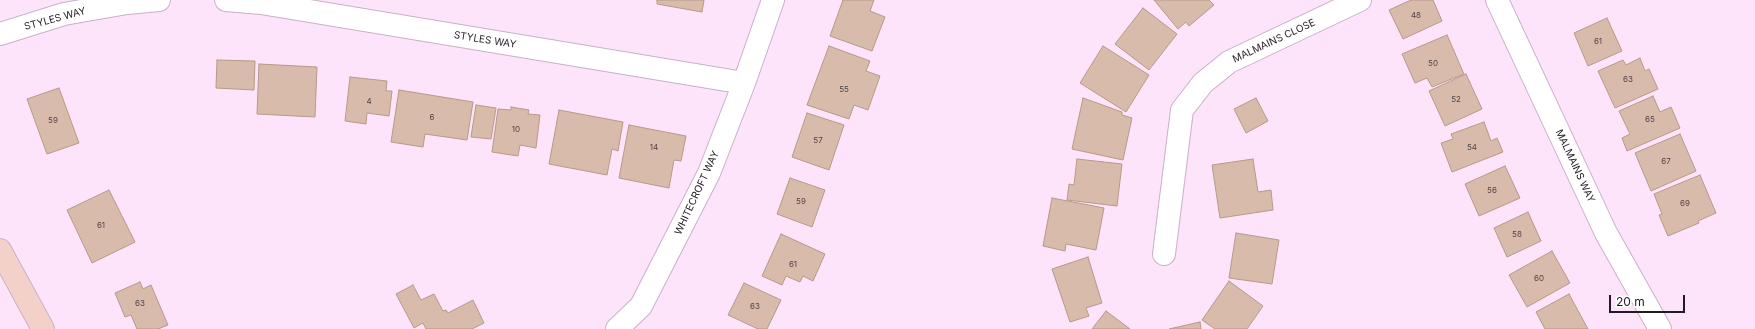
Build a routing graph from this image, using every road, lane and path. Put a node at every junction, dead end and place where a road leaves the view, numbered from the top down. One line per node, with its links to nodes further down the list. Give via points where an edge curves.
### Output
1 (159, 0): 6 (street, STYLES WAY, via 64,14)
2 (226, 0): 7 (street, STYLES WAY, via 262,3)
3 (773, 0): 7 (street, WHITECROFT WAY)
4 (1360, 0): 9 (street, MALMAINS CLOSE, via 1229,62 1203,83 1190,99 1182,110)
5 (1497, 0): 12 (street, MALMAINS WAY, via 1606,233)
6 (0, 34)
7 (744, 83): 11 (street, WHITECROFT WAY, via 709,173 641,306)
8 (0, 250): 10 (street)
9 (1164, 254)
10 (43, 329)
11 (617, 329)
12 (1660, 329)

